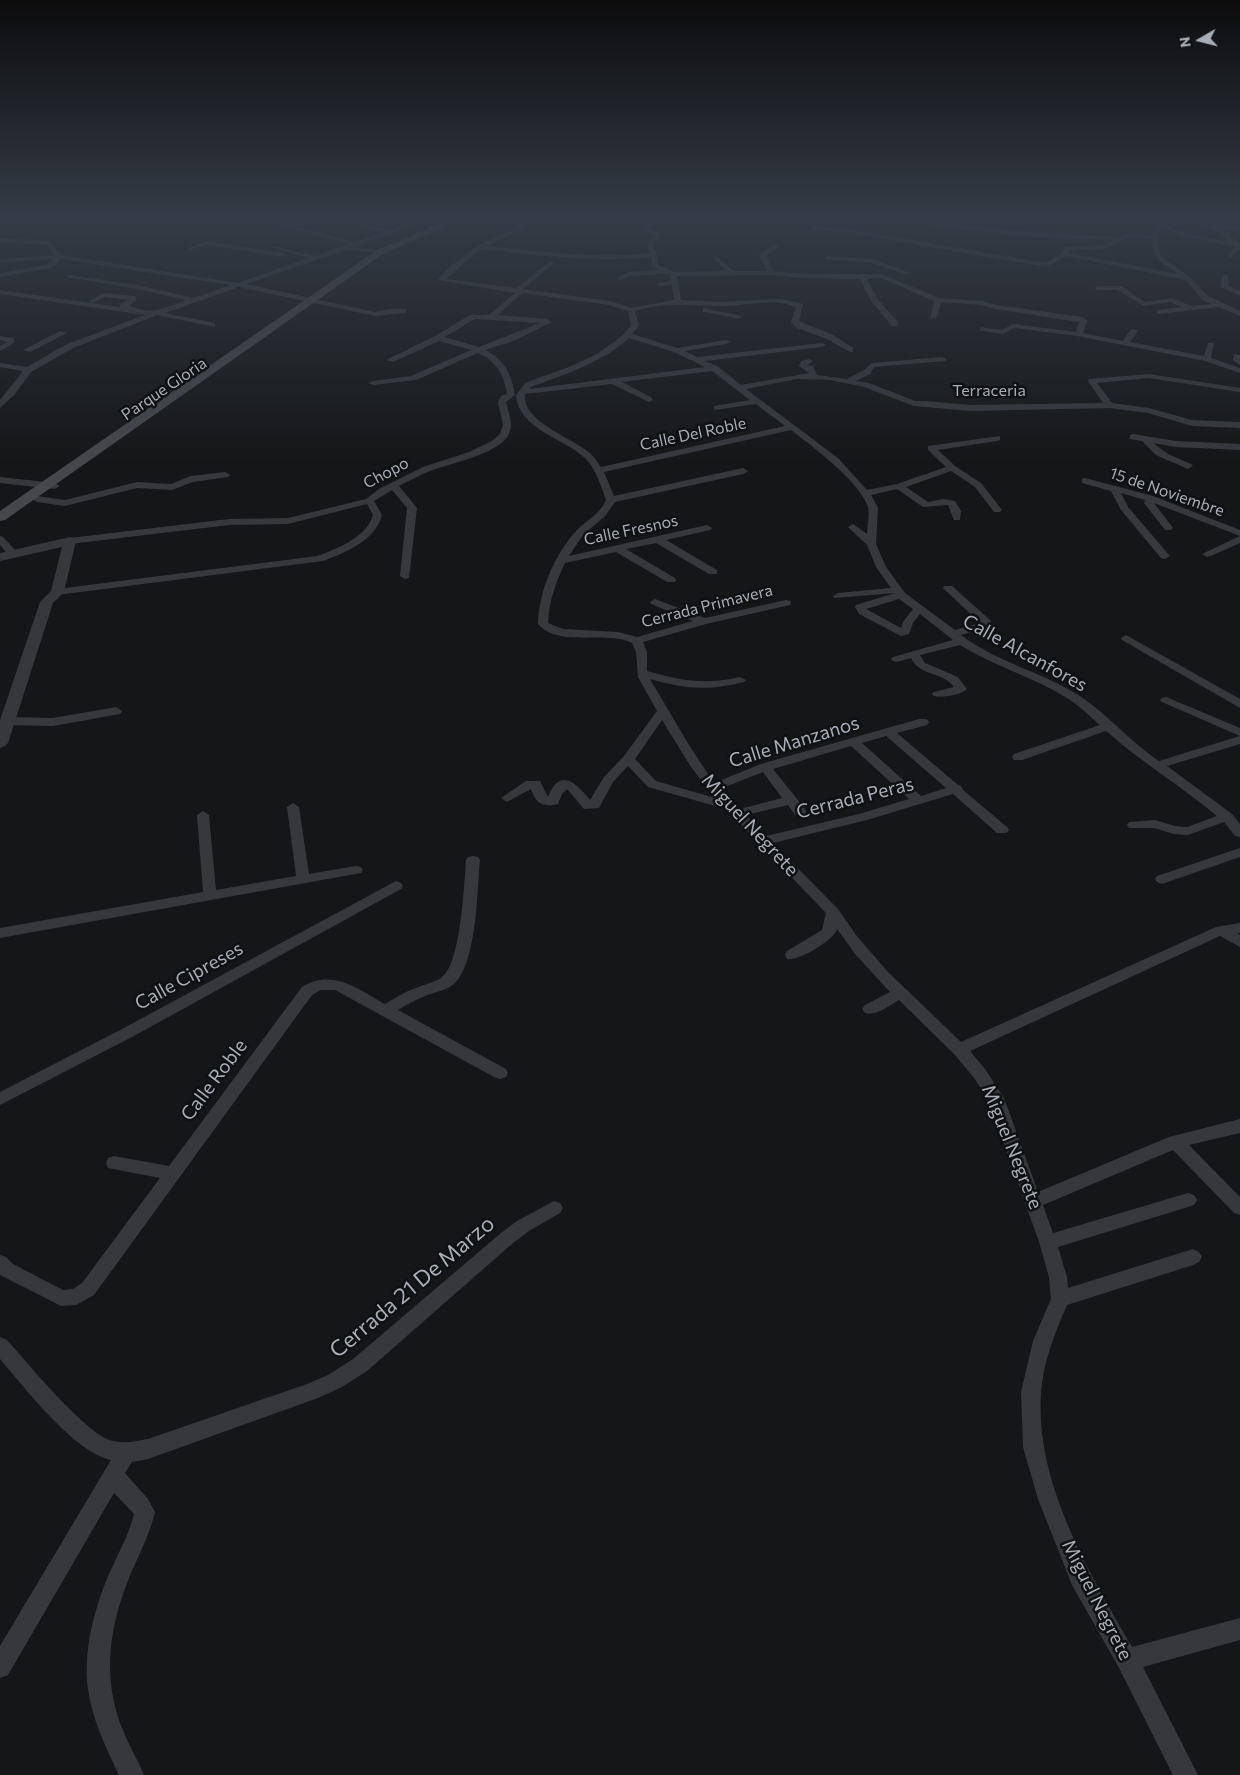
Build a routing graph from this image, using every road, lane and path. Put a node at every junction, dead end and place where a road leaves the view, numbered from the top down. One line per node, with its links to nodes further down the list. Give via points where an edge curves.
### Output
1 (55, 300): 18 (street)
2 (132, 300): 18 (street, via 124,308)
3 (195, 300): 18 (street)
4 (312, 300): 16 (street, via 375,314); 78 (main road, Parque Gloria)
5 (510, 300): 20 (street)
6 (584, 300): 15 (street, via 610,303)
7 (671, 300): 13 (street)
8 (874, 300): 23 (street)
9 (938, 300): 22 (street); 28 (street, via 982,303 1080,318 1083,321)
10 (1138, 300): 14 (street, via 1144,304 1172,300)
11 (1209, 300): 12 (street)
12 (1219, 301): 14 (street); 19 (street)
13 (675, 302): 15 (street); 21 (street); 42 (street, via 795,303 800,306 795,322 830,337)
14 (1189, 308): 17 (street)
15 (630, 310): 29 (street, via 635,326)
16 (403, 311)
17 (1160, 312)
18 (155, 314): 24 (street); 36 (street)
19 (1240, 314)
20 (491, 317): 31 (street, via 473,317); 40 (street, via 548,322)
21 (738, 317)
22 (933, 317)
23 (895, 324)
24 (212, 325)
25 (984, 330): 28 (street, via 1003,332 1013,326)
26 (1134, 331): 34 (street)
27 (62, 333): 32 (street)
28 (1079, 334): 34 (street)
29 (628, 335): 41 (street); 58 (street, via 604,354 528,385)
30 (0, 338): 38 (street, via 11,340)
31 (438, 338): 40 (street); 45 (street)
32 (46, 341): 36 (street); 39 (street)
33 (726, 342): 41 (street)
34 (1125, 344): 44 (street)
35 (822, 345): 46 (street)
36 (70, 346): 50 (street)
37 (1211, 346): 44 (street)
38 (0, 349)
39 (28, 350)
40 (480, 350): 55 (street, via 413,378); 59 (street, via 490,355 507,374)
41 (678, 350): 46 (street)
42 (850, 350)
43 (942, 359): 54 (street, via 872,365)
44 (1207, 359): 51 (street)
45 (390, 360)
46 (698, 360): 49 (street)
47 (809, 360): 52 (street, via 803,366 814,374)
48 (0, 365): 50 (street)
49 (714, 368): 53 (street); 56 (street)
50 (28, 370): 62 (street)
51 (1240, 371)
52 (807, 377): 54 (street, Terraceria); 56 (street, Terraceria)
53 (613, 381): 58 (street); 60 (street)
54 (849, 381): 63 (street, Terraceria, via 914,403 934,405 970,408)
55 (374, 383)
56 (741, 387): 61 (street)
57 (1240, 390): 63 (street, via 1150,376 1092,381)
58 (522, 392): 59 (street); 73 (street, via 520,400 528,416 588,455)
59 (511, 395): 79 (street, Chopo, via 502,402 506,425 504,435 495,443 472,454 426,468)
60 (649, 400)
61 (756, 401): 64 (street); 66 (street)
62 (0, 405)
63 (1109, 405): 65 (street, Terraceria, via 1149,411 1192,423)
64 (717, 408)
65 (1240, 424)
66 (794, 427): 73 (street, Calle Del Roble); 82 (street, via 836,460)
67 (1133, 437): 69 (street)
68 (997, 438): 72 (street, via 931,448)
69 (1146, 440): 70 (street); 71 (street, via 1156,450)
70 (1240, 447)
71 (1188, 466)
72 (952, 468): 80 (street); 87 (street, via 978,485)
73 (599, 470): 85 (street)
74 (743, 471): 85 (street)
75 (224, 475): 83 (street, via 191,479 172,487 137,485 72,502)
76 (0, 480): 78 (street)
77 (1085, 481): 81 (street, 15 de Noviembre)
78 (51, 485): 83 (main road, Parque Gloria); 88 (main road, Parque Gloria)
79 (394, 486): 86 (street, Chopo); 108 (street, via 412,508)
80 (899, 486): 82 (street); 89 (street, via 926,506 946,501 952,503 957,510)
81 (1114, 488): 84 (street, 15 de Noviembre); 105 (street, via 1124,508)
82 (865, 493): 99 (street, Calle Alcanfores, via 873,508)
83 (37, 498): 90 (main road, Parque Gloria)
84 (1150, 498): 93 (street, via 1149,503); 94 (street, 15 de Noviembre)
85 (611, 500): 106 (street, via 608,509 581,532)
86 (369, 501): 98 (street, Chopo, via 288,521 229,522); 111 (street, via 377,512 372,527 348,547 328,556 296,563)
87 (997, 510)
88 (0, 517)
89 (957, 518)
90 (0, 524)
91 (853, 527): 99 (street)
92 (707, 528): 96 (street, Calle Fresnos)
93 (1168, 528)
94 (1240, 533)
95 (0, 539): 104 (street)
96 (657, 539): 101 (street, Calle Fresnos); 107 (street)
97 (1240, 539): 100 (street)
98 (70, 541): 104 (street); 111 (street)
99 (871, 544): 112 (street, Calle Alcanfores, via 881,567)
100 (1227, 546): 102 (street); 103 (street)
101 (617, 548): 106 (street, Calle Fresnos); 109 (street)
102 (1240, 552)
103 (1207, 554)
104 (6, 555)
105 (1165, 556)
106 (561, 561): 120 (street, via 551,583 543,624 565,633 626,637)
107 (713, 572)
108 (405, 576)
109 (671, 580)
110 (948, 588): 118 (street, via 986,621 985,625)
111 (58, 592): 130 (street, via 47,602)
112 (900, 593): 113 (street); 116 (street, Calle Alcanfores); 116 (street, via 860,607 862,612 901,633 905,632 908,622)
113 (838, 596)
114 (655, 602): 117 (street)
115 (786, 603): 117 (street, Cerrada Primavera)
116 (919, 609): 118 (street, Calle Alcanfores)
117 (704, 621): 120 (street, Cerrada Primavera)
118 (957, 638): 121 (street); 132 (street, Calle Alcanfores, via 981,653 1072,696)
119 (1126, 638): 127 (street)
120 (636, 641): 123 (street, Miguel Negrete, via 643,652)
121 (914, 653): 122 (street); 125 (street, via 920,665 954,679 961,689)
122 (897, 659)
123 (642, 673): 124 (street, via 681,684 718,685); 129 (street, Miguel Negrete)
124 (740, 680)
125 (938, 694)
126 (1166, 700): 134 (street)
127 (1240, 704)
128 (116, 711): 130 (street, via 53,722)
129 (663, 711): 139 (street); 142 (street, Miguel Negrete)
130 (5, 715): 136 (street)
131 (923, 722): 133 (street, Calle Manzanos)
132 (1108, 726): 138 (street); 140 (street, Calle Alcanfores)
133 (888, 732): 137 (street, Calle Manzanos); 143 (street, Calle Manzanos)
134 (1240, 732)
135 (1240, 740): 140 (street)
136 (0, 743)
137 (854, 743): 141 (street, Calle Manzanos); 146 (street)
138 (1018, 757)
139 (628, 759): 144 (street, via 608,780 594,805 588,806 576,789 565,784 553,801 546,802 541,798 536,784 530,784); 148 (street, via 652,784)
140 (1157, 765): 151 (street, Calle Alcanfores)
141 (765, 767): 142 (street, Calle Manzanos); 145 (street)
142 (712, 788): 148 (street, Miguel Negrete)
143 (957, 789): 146 (street, Cerrada Peras); 153 (street, Calle Manzanos)
144 (506, 798)
145 (790, 800): 148 (street); 149 (street)
146 (919, 801): 155 (street, Cerrada Peras)
147 (294, 807): 159 (street)
148 (733, 810): 155 (street, Miguel Negrete)
149 (800, 812)
150 (203, 815): 162 (street)
151 (1227, 817): 152 (street, via 1188,831 1155,824); 154 (street, Calle Alcanfores)
152 (1134, 825)
153 (1002, 830)
154 (1240, 833)
155 (762, 840): 163 (street, Miguel Negrete)
156 (1240, 852): 160 (street)
157 (473, 860): 171 (street, via 466,930 457,968 451,978 440,985 414,994)
158 (356, 870): 159 (street)
159 (303, 879): 162 (street)
160 (1162, 880)
161 (396, 886): 174 (street, Calle Cipreses)
162 (210, 896): 166 (street)
163 (833, 912): 168 (street, via 829,933); 169 (street, Miguel Negrete, via 847,936)
164 (1240, 928): 165 (street)
165 (1221, 930): 167 (street); 172 (street)
166 (0, 933)
167 (1240, 942)
168 (792, 955)
169 (900, 993): 170 (street); 172 (street, Miguel Negrete)
170 (870, 1009)
171 (385, 1010): 173 (street, Calle Roble); 178 (street, Calle Roble, via 338,985 327,983 306,991)
172 (960, 1049): 180 (street, Miguel Negrete, via 988,1082 996,1098)
173 (500, 1073)
174 (0, 1099)
175 (1240, 1126): 176 (street)
176 (1175, 1142): 180 (street); 182 (street)
177 (114, 1163): 178 (street)
178 (171, 1174): 185 (street, Calle Roble, via 80,1296 61,1298)
179 (1188, 1200): 183 (street)
180 (1034, 1202): 183 (street, Miguel Negrete)
181 (554, 1208): 188 (street, Cerrada 21 De Marzo, via 523,1226 360,1365 335,1381 148,1450)
182 (1240, 1208)
183 (1048, 1242): 186 (street, Miguel Negrete)
184 (1193, 1257): 186 (street)
185 (0, 1264)
186 (1060, 1298): 191 (street, Miguel Negrete, via 1042,1341 1031,1392 1033,1447 1048,1499 1080,1577)
187 (0, 1346): 188 (street, via 82,1434 108,1450)
188 (126, 1453): 189 (street)
189 (114, 1473): 192 (street); 193 (street, via 120,1486 145,1512 114,1588 99,1659 99,1689 107,1722)
190 (1240, 1629): 191 (street)
191 (1127, 1660): 194 (street, Miguel Negrete)
192 (0, 1666)
193 (128, 1773)
194 (1186, 1775)

